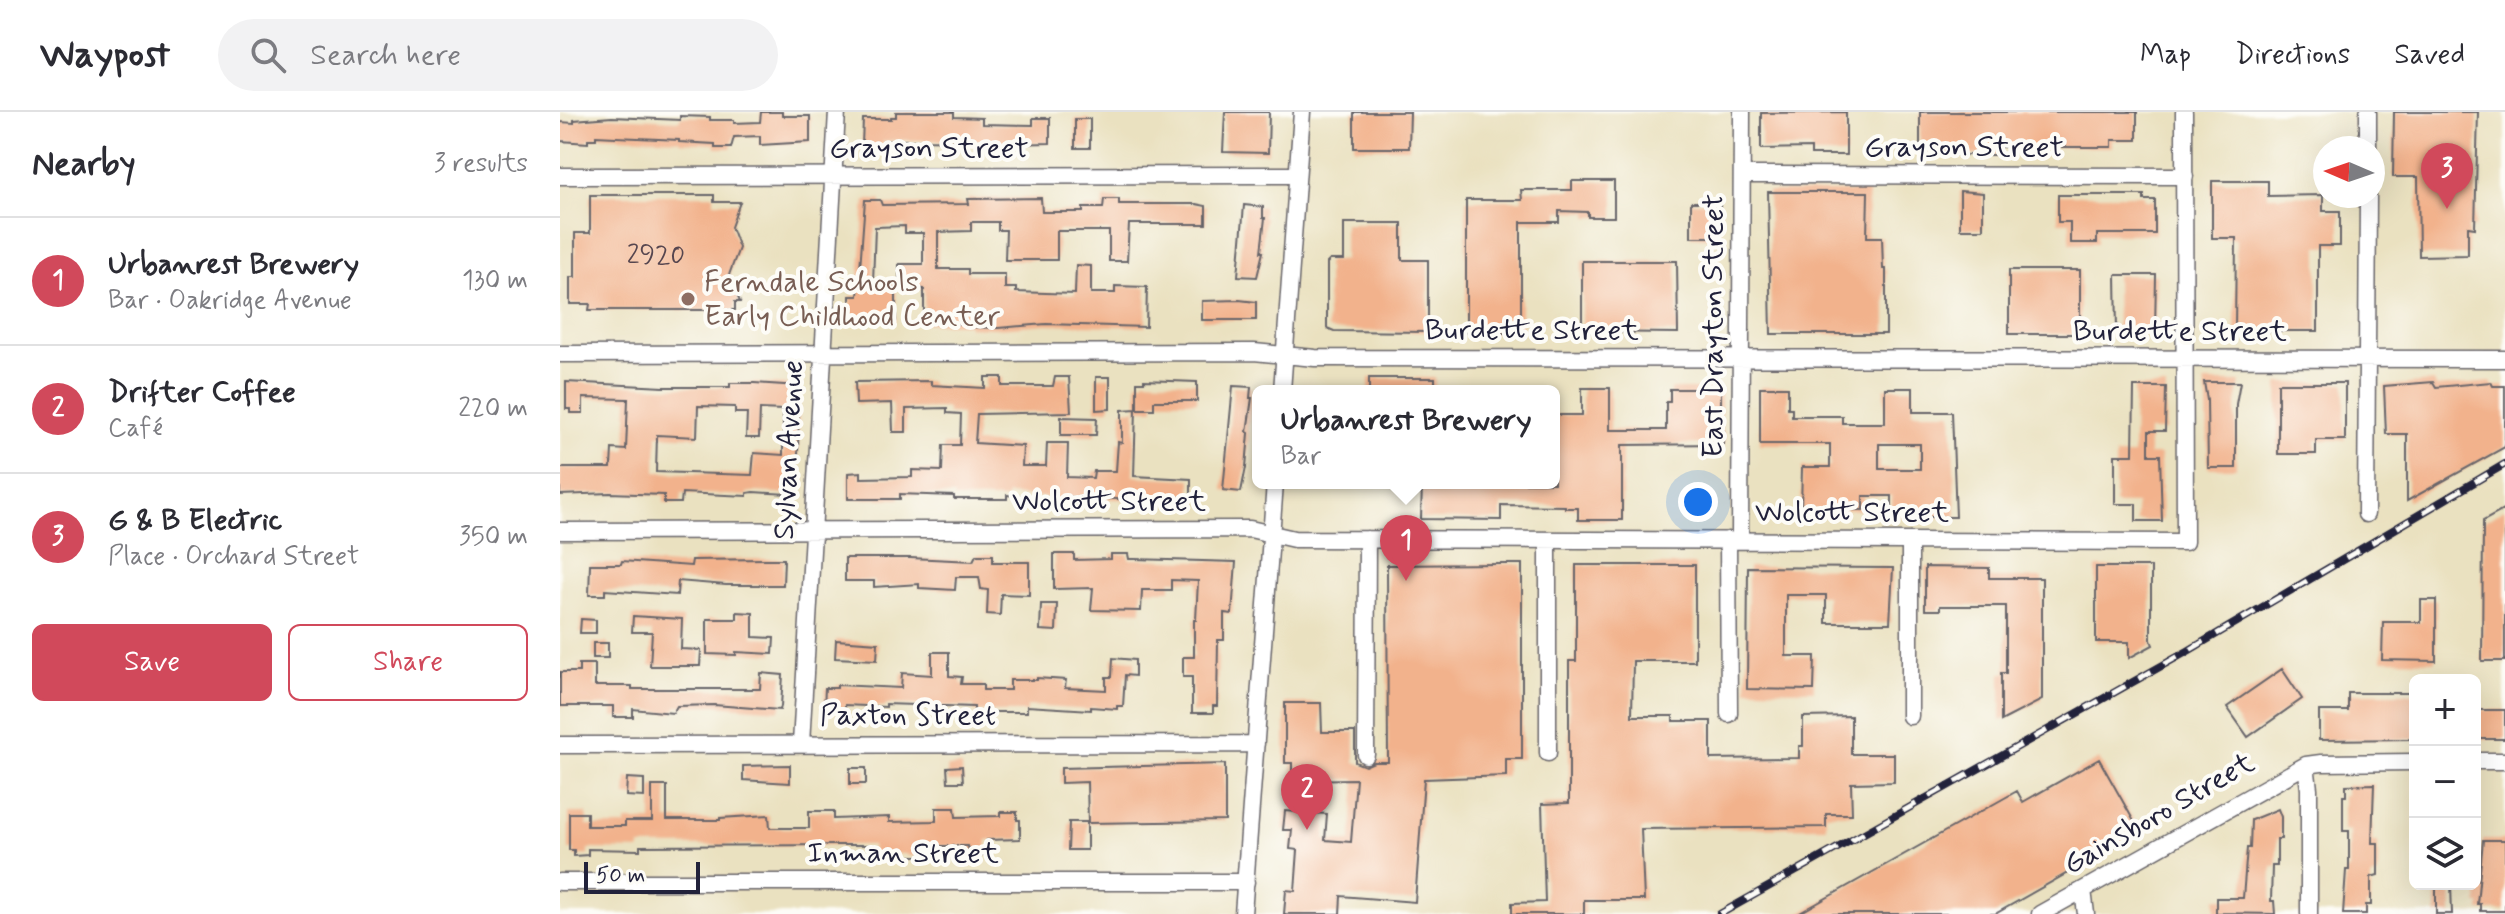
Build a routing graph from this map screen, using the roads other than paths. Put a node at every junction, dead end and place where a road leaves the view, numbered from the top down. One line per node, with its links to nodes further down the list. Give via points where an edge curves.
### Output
1 (837, 112): 10 (street, Sylvan Avenue)
2 (1302, 112): 7 (street)
3 (1742, 112): 8 (street, East Drayton Street)
4 (2184, 112): 11 (street)
5 (2368, 112): 6 (street)
6 (2368, 136)
7 (1297, 175): 10 (street, Grayson Street); 15 (street)
8 (1742, 175): 11 (street, Grayson Street); 16 (street, East Drayton Street)
9 (560, 176): 10 (street, Grayson Street)
10 (833, 176): 13 (street, Sylvan Avenue)
11 (2185, 176): 17 (street)
12 (2368, 208): 19 (street)
13 (823, 353): 14 (street, Burdette Street); 15 (street, Burdette Street); 23 (street, Sylvan Avenue)
14 (560, 354)
15 (1284, 355): 16 (street, Burdette Street); 20 (street)
16 (1741, 358): 17 (street, Burdette Street); 28 (street, East Drayton Street)
17 (2184, 358): 19 (street, Burdette Street); 29 (street, Wolcott Street, via 2185,542)
18 (2505, 359): 19 (street, Burdette Street)
19 (2367, 360): 22 (street)
20 (1282, 385)
21 (1275, 489): 25 (street)
22 (2366, 514)
23 (813, 530): 24 (street, Wolcott Street); 25 (street, Wolcott Street, via 1243,529); 32 (street, Sylvan Avenue)
24 (560, 531)
25 (1271, 534): 26 (street, Wolcott Street); 33 (street)
26 (1367, 539): 27 (street, Wolcott Street); 36 (street)
27 (1548, 540): 28 (street, Wolcott Street); 35 (street)
28 (1734, 540): 29 (street, Wolcott Street); 30 (street, East Drayton Street)
29 (1910, 541): 31 (street)
30 (1729, 714)
31 (1910, 716)
32 (801, 744): 33 (street, Paxton Street); 34 (street, Paxton Street)
33 (1256, 744): 42 (street)
34 (560, 745)
35 (1548, 753)
36 (1366, 755)
37 (2481, 761): 38 (street)
38 (2505, 761)
39 (2409, 762): 40 (street)
40 (2306, 765): 43 (street, Gainsboro Street); 47 (street)
41 (560, 882): 42 (street, Inman Street)
42 (1246, 882): 44 (street)
43 (2083, 890): 45 (street, Gainsboro Street); 46 (street)
44 (1243, 914)
45 (2040, 914)
46 (2086, 914)
47 (2309, 914)

